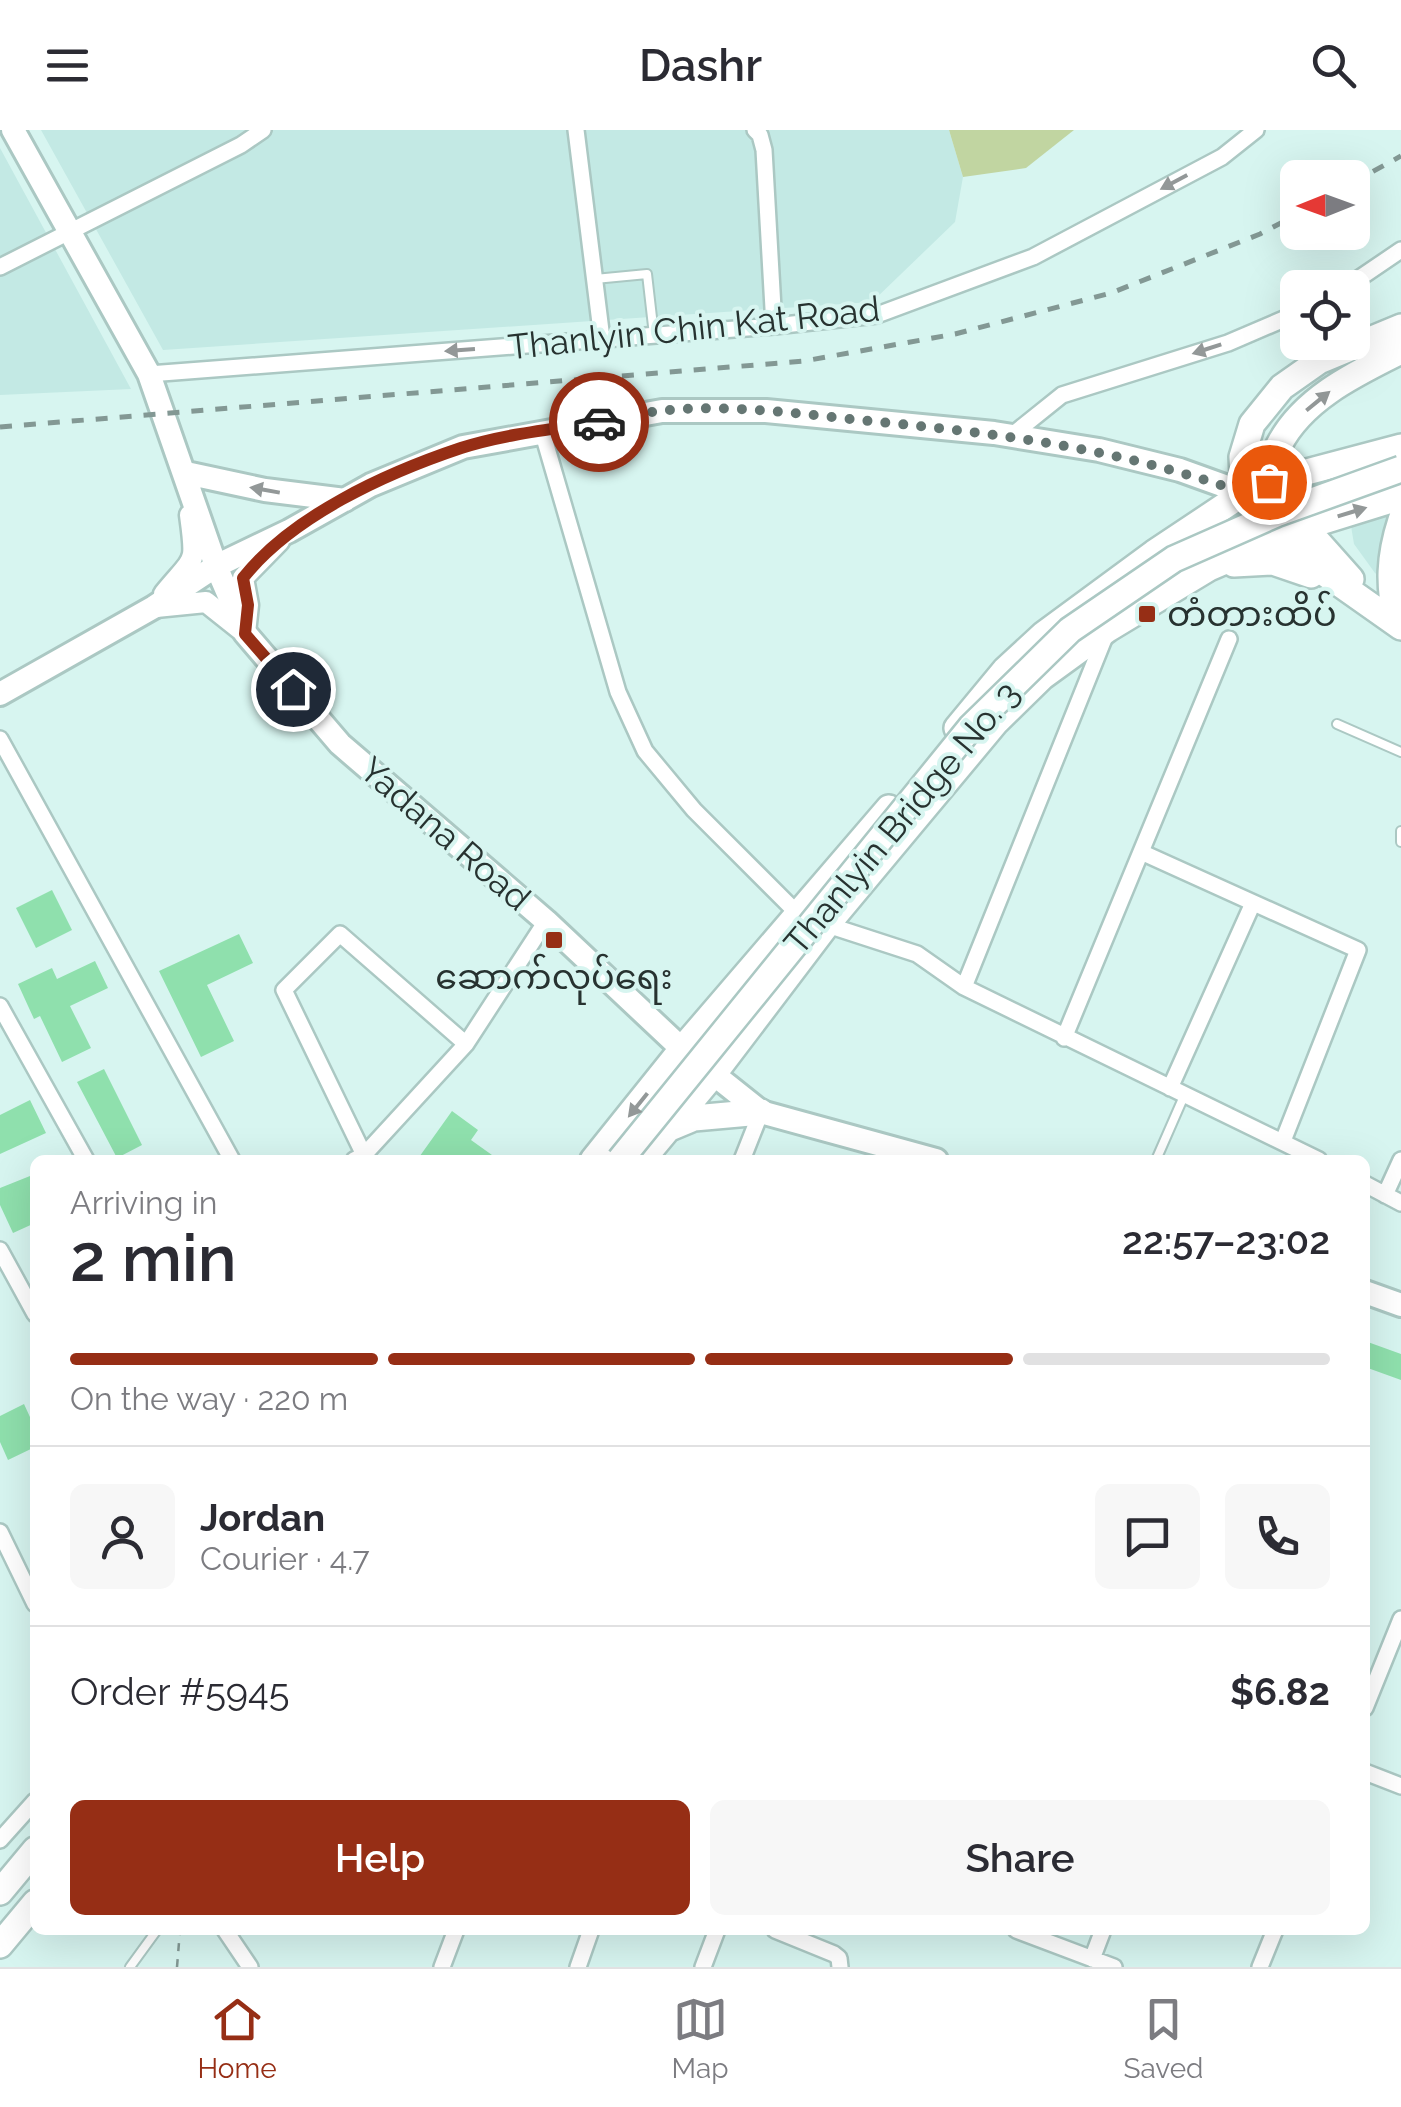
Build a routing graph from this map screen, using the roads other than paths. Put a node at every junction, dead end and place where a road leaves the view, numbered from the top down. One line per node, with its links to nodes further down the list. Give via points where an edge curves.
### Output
1 (13, 130): 6 (main road)
2 (264, 130): 6 (street)
3 (576, 130): 10 (street)
4 (755, 130): 12 (street, via 764,150)
5 (1256, 130): 12 (street, Thanlyin Chin Kat Road, one-way to 12, via 1222,157 1032,257 877,315)
6 (69, 233): 8 (street); 17 (main road, Yadana Road)
7 (1401, 250): 9 (street)
8 (0, 266)
9 (1370, 271)
10 (594, 279): 14 (lane, via 647,274); 15 (street)
11 (1280, 321): 19 (street, one-way to 19, via 1062,395)
12 (774, 326): 14 (street, Thanlyin Chin Kat Road)
13 (1401, 327): 24 (main road, via 1318,361 1282,388 1252,424 1242,457)
14 (654, 335): 15 (street, Thanlyin Chin Kat Road)
15 (602, 339): 17 (street, Thanlyin Chin Kat Road, one-way to 17)
16 (1401, 351): 23 (main road, one-way to 16, via 1279,445 1308,406)
17 (149, 374): 22 (main road, Yadana Road)
18 (542, 432): 19 (main road, via 662,411 766,411); 26 (main road, via 463,447); 46 (street, via 618,692 645,751)
19 (1012, 436): 24 (main road, via 1132,458)
20 (1401, 447): 23 (main road)
21 (1401, 469): 65 (main road, Thanlyin Bridge No. 3, bridge, via 1174,559 1070,630 971,727)
22 (186, 473): 26 (main road, one-way to 22); 31 (main road, Yadana Road); 33 (street, via 196,547 188,569)
23 (1269, 482): 24 (main road); 28 (main road)
24 (1244, 493): 30 (main road); 46 (main road, via 1096,595 1005,670)
25 (1401, 497): 28 (main road, one-way to 25)
26 (345, 500): 29 (main road)
27 (1401, 520): 34 (main road, via 1390,552)
28 (1304, 527): 30 (main road); 34 (main road)
29 (290, 531): 31 (main road); 36 (street, via 243,578)
30 (1276, 539): 32 (main road); 34 (main road)
31 (216, 566): 33 (main road); 36 (main road, Yadana Road)
32 (1209, 568): 34 (main road, via 1244,562 1295,567); 35 (main road)
33 (154, 607): 36 (street, via 206,602); 38 (main road)
34 (1392, 619)
35 (1108, 629): 48 (main road, via 1042,677 996,722); 49 (street)
36 (245, 634): 47 (main road, Yadana Road, via 340,744)
37 (1229, 639): 44 (street)
38 (0, 694)
39 (1337, 724): 41 (lane)
40 (0, 739): 61 (street)
41 (1401, 752)
42 (1401, 830): 43 (lane)
43 (1401, 842)
44 (1141, 852): 45 (street); 51 (street)
45 (1253, 903): 55 (street); 58 (street, via 1358,950)
46 (800, 916): 48 (street); 53 (main road)
47 (546, 921): 52 (street); 53 (main road, Yadana Road)
48 (826, 926): 49 (street, via 917,954); 54 (main road)
49 (964, 987): 51 (street)
50 (0, 1006): 60 (street)
51 (1064, 1038): 55 (street)
52 (466, 1044): 62 (street, via 340,934 284,990); 63 (street)
53 (682, 1049): 54 (main road, Yadana Road); 64 (main road, one-way to 64)
54 (713, 1076): 56 (main road, Yadana Road); 57 (main road)
55 (1177, 1091): 58 (street); 68 (lane)
56 (761, 1112): 57 (main road, via 694,1118); 59 (main road); 67 (street)
57 (665, 1130): 66 (main road)
58 (1282, 1141): 69 (street)
59 (879, 1153)
60 (83, 1155)
61 (229, 1155)
62 (358, 1155)
63 (361, 1155)
64 (597, 1155)
65 (624, 1155)
66 (646, 1155)
67 (744, 1155)
68 (1158, 1155)
69 (1309, 1155)
70 (1401, 1160): 72 (street)
71 (1370, 1187): 72 (street)
72 (1385, 1195): 73 (street)
73 (1401, 1203)
74 (0, 1250): 76 (street)
75 (1370, 1294): 77 (main road)
76 (30, 1305)
77 (1401, 1305)
78 (0, 1532): 79 (street)
79 (30, 1594)
80 (1401, 1619): 81 (street)
81 (1370, 1696)
82 (1370, 1774): 83 (street)
83 (1401, 1786)
84 (30, 1805): 85 (street)
85 (2, 1832)
86 (30, 1856): 87 (main road)
87 (0, 1892)
88 (30, 1908): 98 (main road)
89 (153, 1935): 101 (lane)
90 (228, 1935): 102 (street)
91 (454, 1935): 103 (street)
92 (589, 1935): 104 (street)
93 (715, 1935): 105 (street)
94 (787, 1935): 100 (street, via 834,1954)
95 (1029, 1935): 99 (street)
96 (1100, 1935): 99 (street)
97 (1273, 1935): 107 (street)
98 (0, 1945)
99 (1092, 1959): 106 (street)
100 (840, 1966)
101 (130, 1967)
102 (250, 1967)
103 (442, 1967)
104 (578, 1967)
105 (703, 1967)
106 (1114, 1967)
107 (1260, 1967)

